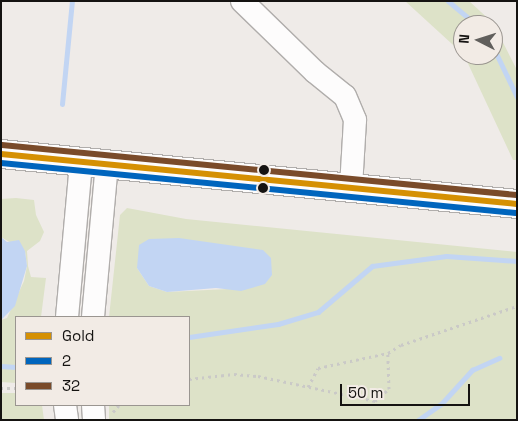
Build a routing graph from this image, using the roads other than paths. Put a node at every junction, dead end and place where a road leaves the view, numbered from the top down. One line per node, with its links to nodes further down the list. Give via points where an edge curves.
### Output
1 (242, 1): 4 (street, via 315,72 345,96 356,120)
2 (1, 154): 3 (main road)
3 (94, 163): 4 (main road); 6 (street); 7 (street)
4 (351, 187): 5 (main road)
5 (517, 204)
6 (67, 316)
7 (93, 316)
8 (65, 406): 10 (street)
9 (93, 406): 11 (street)
10 (67, 420)
11 (94, 420)

